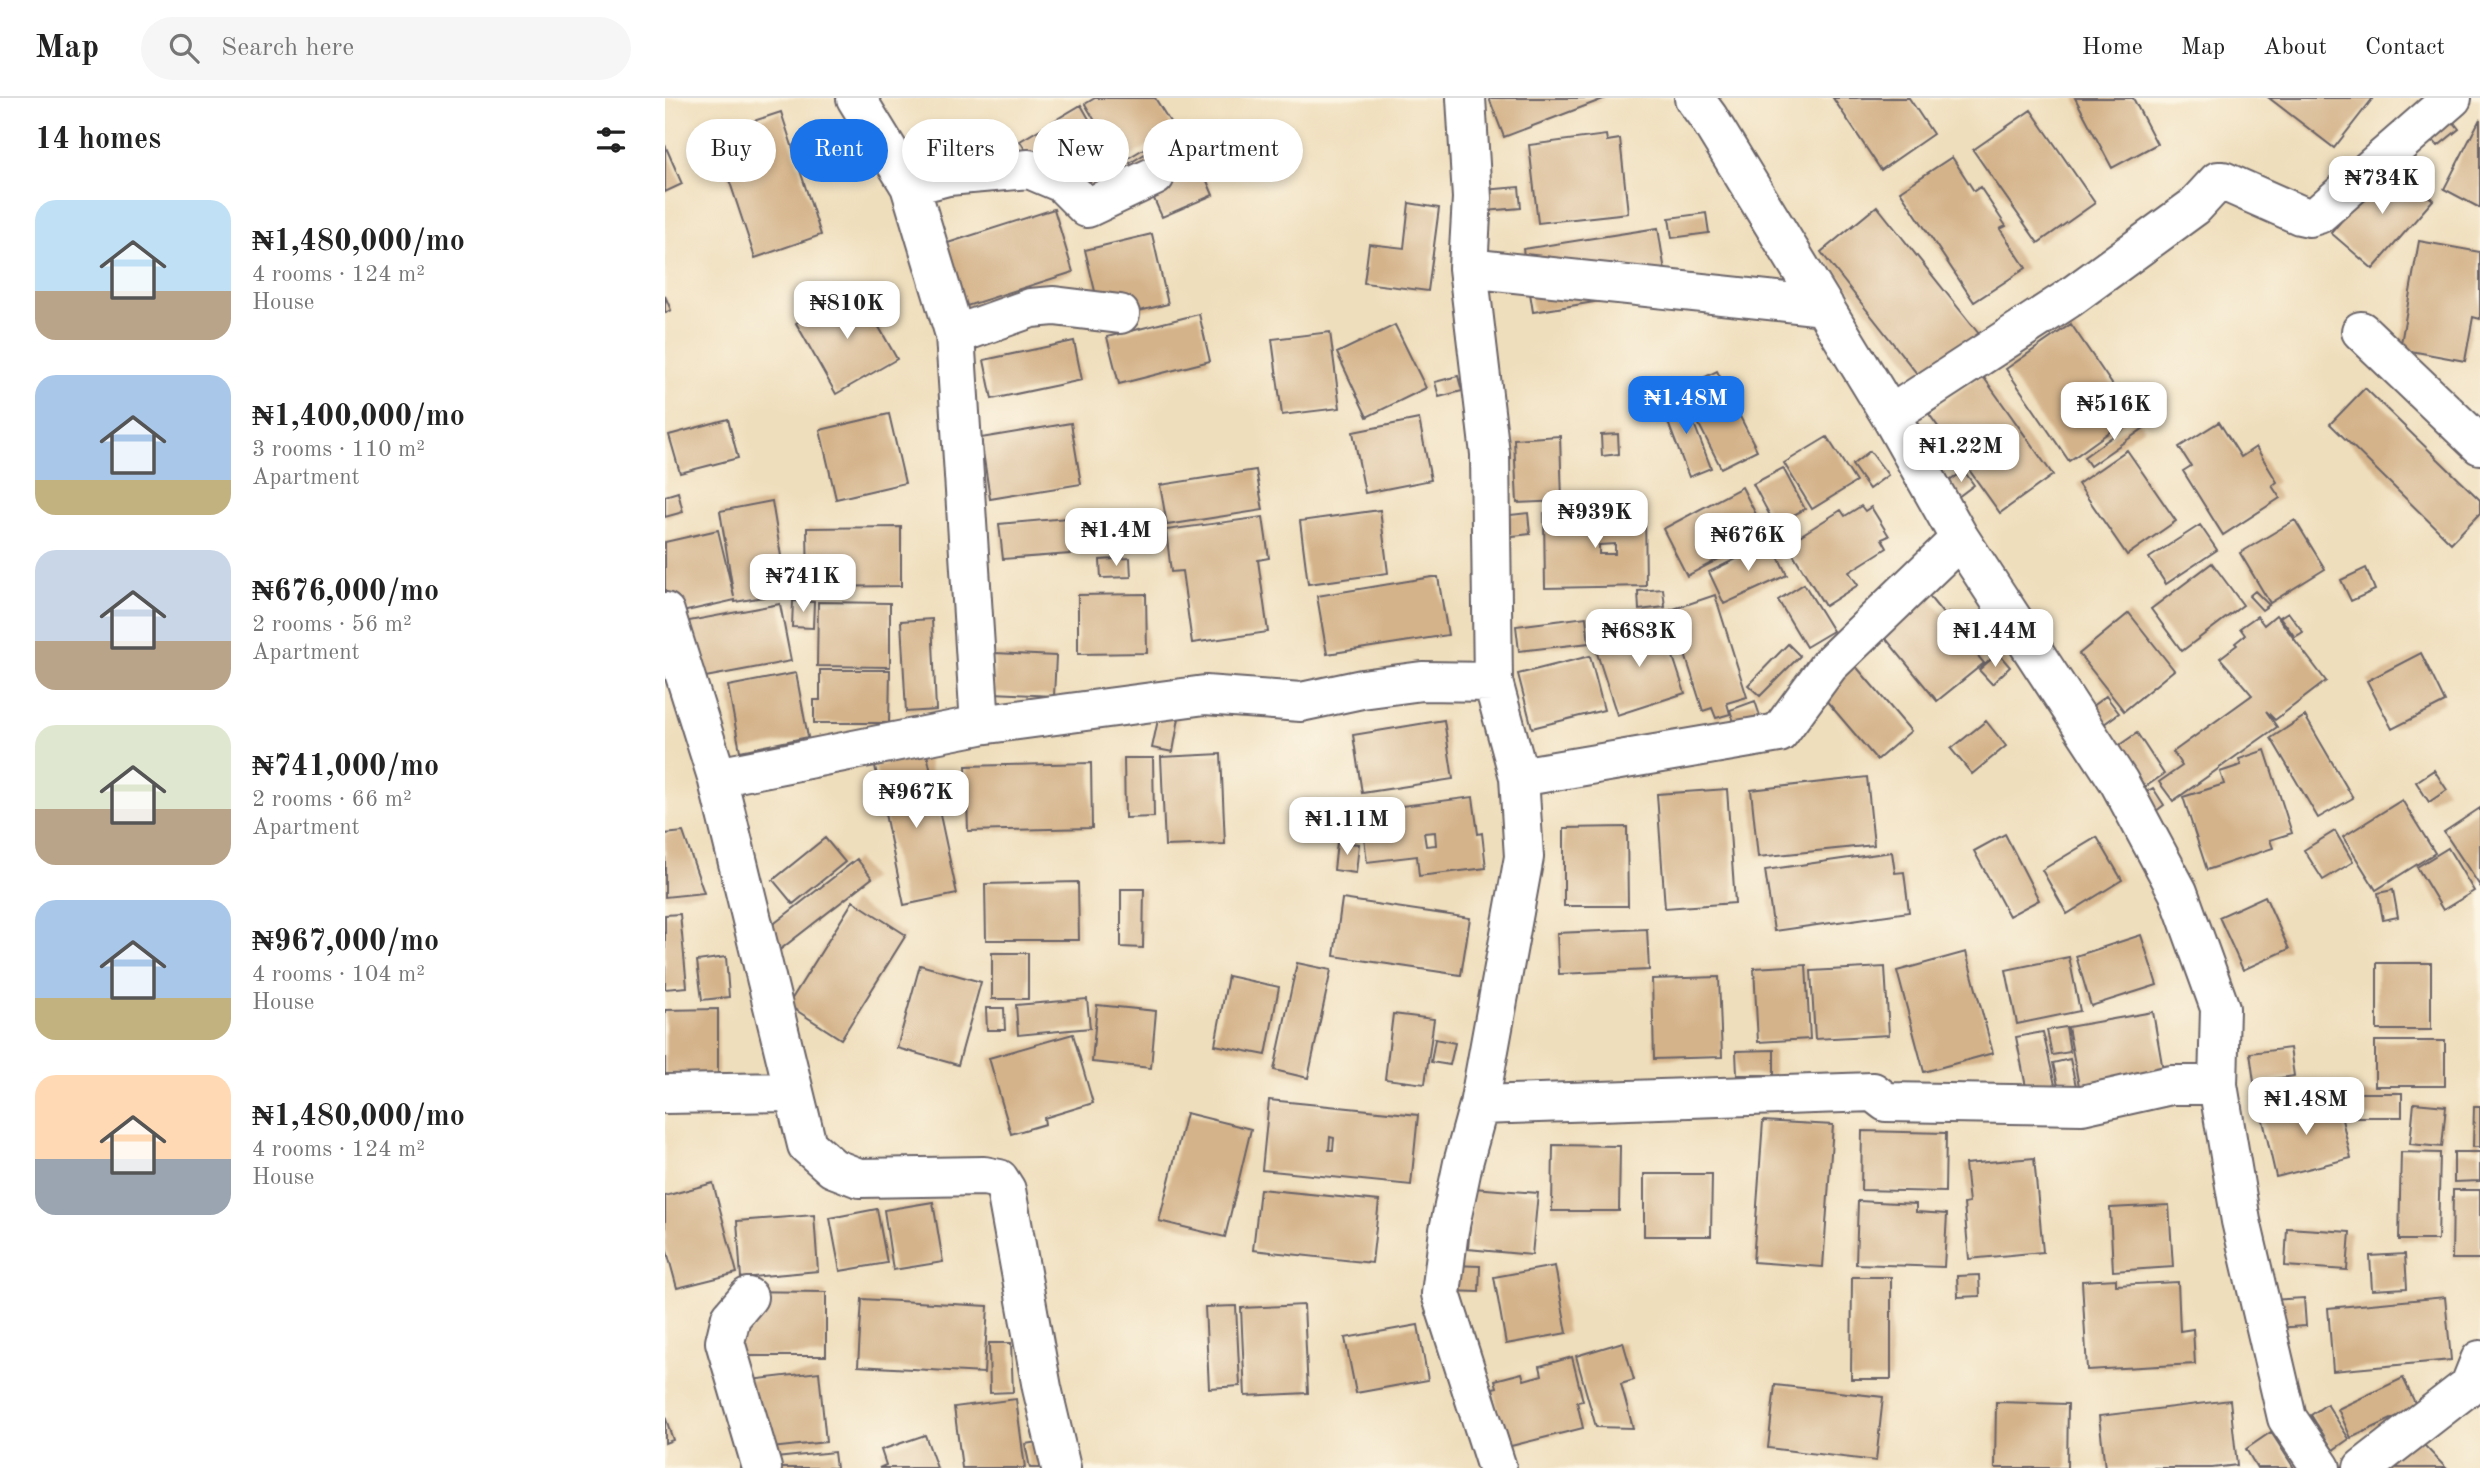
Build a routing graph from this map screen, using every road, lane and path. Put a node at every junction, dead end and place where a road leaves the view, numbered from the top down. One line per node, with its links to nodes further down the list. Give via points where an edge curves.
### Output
1 (856, 98): 6 (street)
2 (1466, 98): 7 (street, via 1472,198)
3 (1694, 98): 8 (street)
4 (2452, 98): 12 (street, via 2319,214 2300,215 2223,181 2069,299)
5 (1143, 181): 6 (street, via 1087,208 1062,183 1029,169 948,176)
6 (910, 186): 11 (street)
7 (1468, 268): 8 (street); 16 (street, via 1490,454)
8 (1824, 306): 12 (street)
9 (1120, 314): 11 (street, via 1054,306 1031,308)
10 (2361, 331): 13 (street)
11 (955, 335): 18 (street)
12 (1890, 415): 14 (street)
13 (2480, 445)
14 (1960, 539): 20 (street, via 1829,664 1779,733); 21 (street, via 2119,782 2178,892 2220,1007)
15 (665, 612): 17 (street)
16 (1493, 682): 18 (street, via 1422,681 1301,702 1205,695); 20 (street)
17 (679, 701): 19 (street)
18 (980, 725): 19 (street)
19 (717, 777): 22 (street)
20 (1519, 777): 24 (street, via 1524,858)
21 (2218, 1085): 24 (street, via 2171,1085 2083,1105 1886,1102 1873,1092); 30 (street, via 2241,1221 2287,1418)
22 (794, 1092): 23 (street); 28 (street, via 807,1145 833,1168 859,1178 999,1179 1006,1190)
23 (665, 1094)
24 (1479, 1105): 29 (street, via 1449,1230 1441,1294)
25 (748, 1297): 27 (street, via 731,1317 725,1342)
26 (2480, 1360): 31 (street, via 2470,1385)
27 (762, 1468)
28 (1061, 1468)
29 (1497, 1468)
30 (2321, 1468)
31 (2363, 1468)

